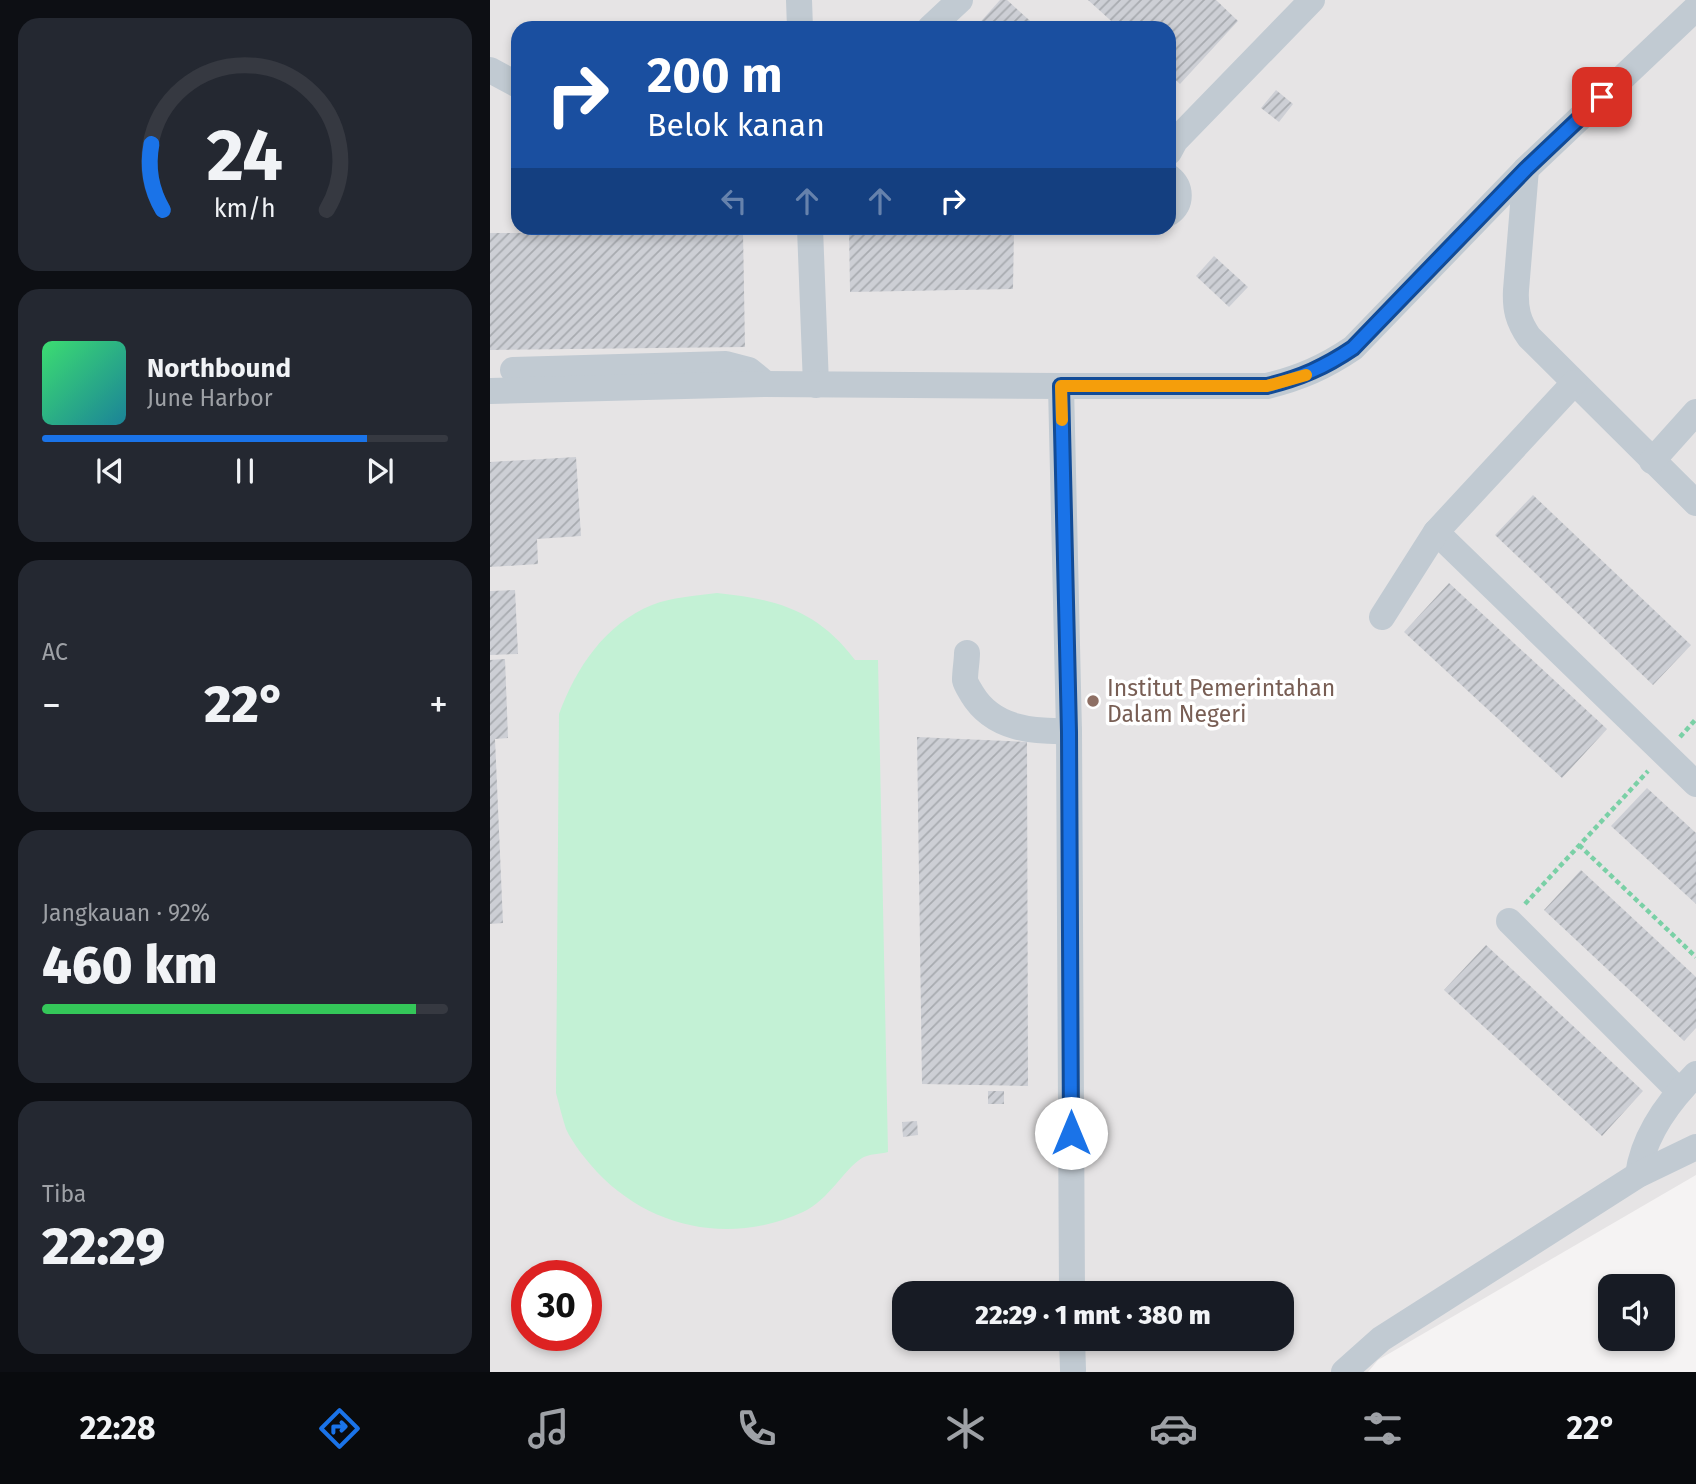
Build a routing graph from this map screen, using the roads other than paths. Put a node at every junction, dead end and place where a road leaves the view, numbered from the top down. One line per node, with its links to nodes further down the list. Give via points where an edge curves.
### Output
1 (960, 0): 4 (street)
2 (1312, 0): 7 (street)
3 (1696, 8): 8 (street)
4 (938, 21)
5 (490, 70): 6 (street)
6 (511, 81)
7 (1176, 140)
8 (1526, 169): 13 (street, via 1516,310 1529,337); 16 (street, via 1353,348 1326,367 1267,386)
9 (1176, 186): 10 (street)
10 (1176, 205)
11 (810, 235): 15 (street)
12 (513, 370): 14 (street, via 726,365 749,370)
13 (1574, 383): 19 (street); 21 (street)
14 (766, 384): 15 (street); 17 (street)
15 (816, 386): 16 (street)
16 (1061, 386): 24 (street)
17 (490, 391)
18 (1696, 412): 19 (street)
19 (1652, 461): 20 (street)
20 (1696, 503)
21 (1436, 532): 22 (street); 25 (street)
22 (1382, 617)
23 (967, 653): 24 (street, via 965,682 988,713 1033,732)
24 (1069, 732): 30 (street)
25 (1696, 784)
26 (1509, 921): 27 (street)
27 (1688, 1082): 29 (street, via 1641,1150)
28 (1696, 1147): 29 (street)
29 (1638, 1175): 33 (street, via 1373,1345)
30 (1072, 1281)
31 (1073, 1351): 32 (street)
32 (1074, 1371)
33 (1344, 1372)

